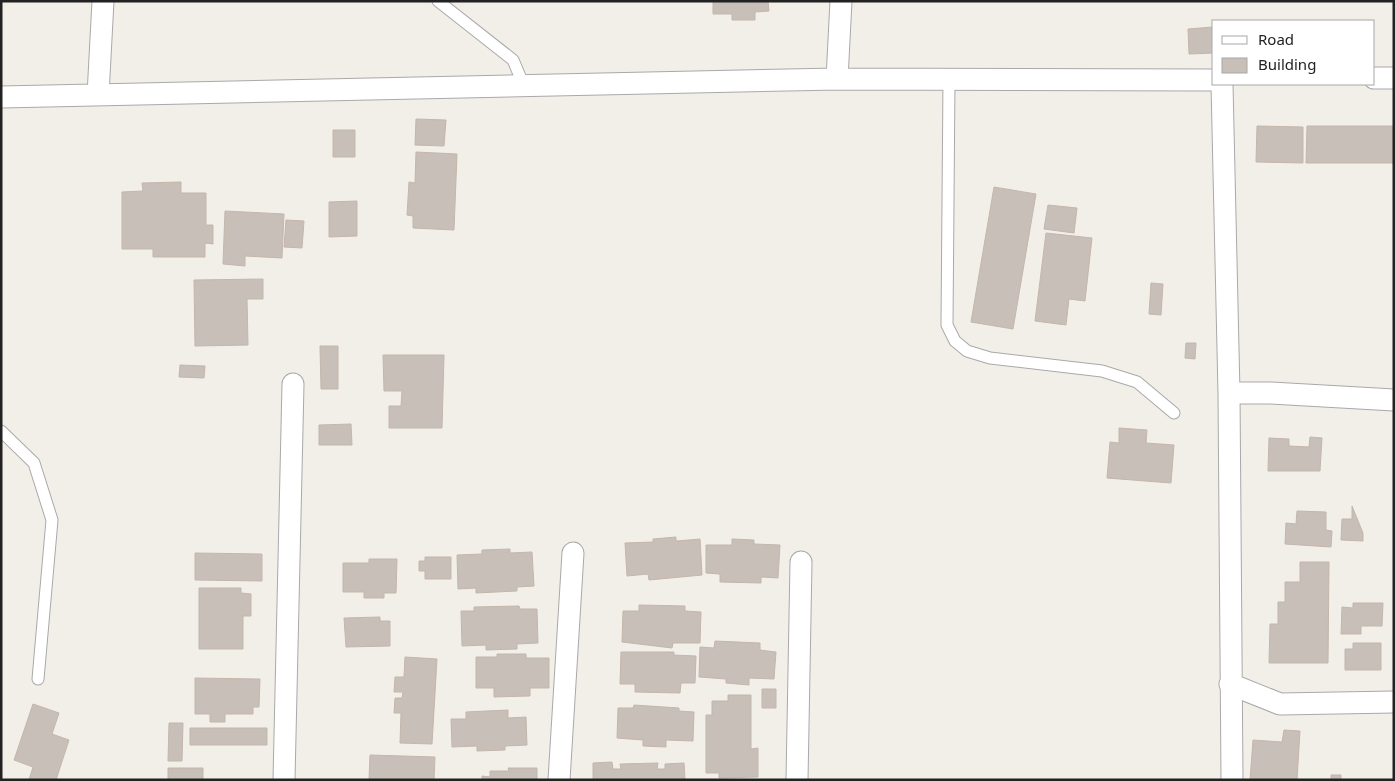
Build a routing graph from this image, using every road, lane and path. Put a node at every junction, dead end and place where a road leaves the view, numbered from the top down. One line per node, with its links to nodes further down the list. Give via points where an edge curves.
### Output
1 (103, 1): 11 (street)
2 (438, 1): 10 (lane, via 513,60)
3 (841, 1): 6 (street)
4 (1375, 78): 5 (street)
5 (1394, 78)
6 (838, 79): 7 (street); 10 (street)
7 (949, 79): 8 (street); 16 (lane, via 947,325 955,341 967,351 990,358 1102,371 1137,382)
8 (1212, 80)
9 (1222, 85): 14 (street)
10 (524, 86): 11 (street)
11 (98, 95): 12 (street)
12 (1, 97)
13 (293, 384): 23 (street)
14 (1229, 393): 15 (street); 21 (street)
15 (1394, 400)
16 (1174, 413)
17 (1, 431): 20 (lane, via 34,463 52,520)
18 (573, 553): 24 (street)
19 (801, 562): 25 (street)
20 (38, 679)
21 (1230, 684): 22 (street, via 1280,704); 26 (street)
22 (1394, 702)
23 (284, 780)
24 (559, 780)
25 (797, 780)
26 (1232, 780)

